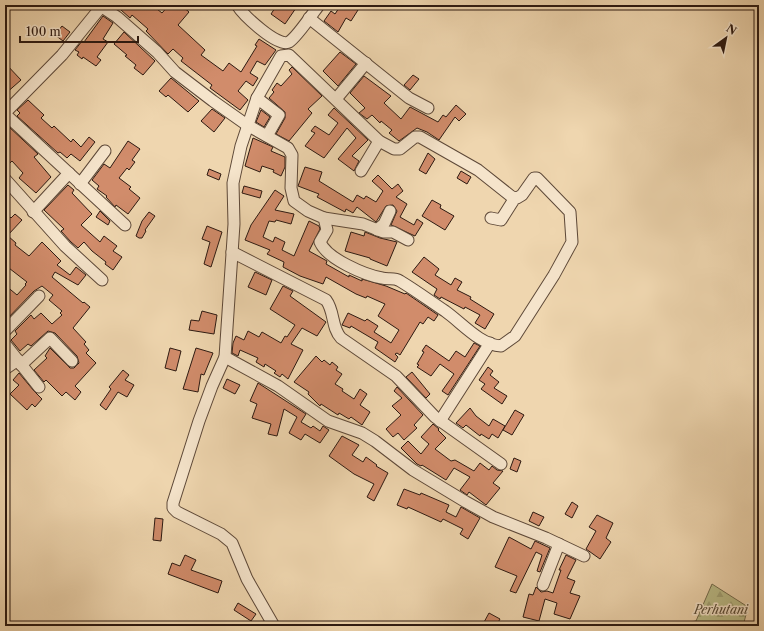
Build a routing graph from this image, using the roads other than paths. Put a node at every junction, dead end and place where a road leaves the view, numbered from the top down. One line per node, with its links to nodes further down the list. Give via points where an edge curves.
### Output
1 (237, 5): 4 (street, via 259,28 283,43 294,39)
2 (319, 5): 4 (street)
3 (100, 6): 9 (street, via 72,44); 10 (street, via 117,17 175,72)
4 (309, 18): 5 (street)
5 (366, 63): 7 (street); 8 (street, via 409,98)
6 (256, 98): 7 (street, via 281,56 286,54); 10 (street); 11 (street, via 279,116)
7 (336, 98): 12 (street, via 355,120)
8 (428, 108)
9 (5, 113): 15 (street)
10 (247, 125): 11 (street); 26 (street, via 233,183)
11 (267, 136): 21 (street, via 291,152 291,188 294,200 308,211)
12 (379, 141): 14 (street); 18 (street, via 394,149 400,149 415,137 420,137 478,170)
13 (105, 150): 17 (street)
14 (362, 171)
15 (69, 173): 17 (street); 20 (street)
16 (5, 179): 20 (street)
17 (80, 184): 23 (street)
18 (512, 197): 22 (street, via 513,201 501,220); 30 (street, via 522,195 534,178 537,178 570,212 572,242 515,336 501,346)
19 (390, 211): 24 (street, via 384,224)
20 (33, 212): 27 (street)
21 (324, 218): 24 (street, via 363,224); 30 (street, via 327,230 320,242 329,253 361,272 383,279 399,280)
22 (491, 218)
23 (125, 225)
24 (377, 230): 25 (street, via 392,232)
25 (408, 240)
26 (232, 252): 32 (street); 37 (street, via 326,300 333,314 335,331 341,338 396,376)
27 (102, 280)
28 (39, 296): 29 (street)
29 (5, 331)
30 (490, 343): 37 (street)
31 (5, 344): 34 (street)
32 (225, 356): 39 (street, via 273,383 328,420 369,437 413,470 466,502 494,517); 42 (street, via 199,420 173,499 173,508 176,512 221,534 232,543 247,579)
33 (72, 361): 34 (street, via 50,338)
34 (20, 362): 35 (street); 36 (street)
35 (5, 369)
36 (39, 387)
37 (440, 421): 38 (street)
38 (501, 464)
39 (559, 544): 40 (street); 41 (street)
40 (584, 556)
41 (543, 585)
42 (274, 626)

